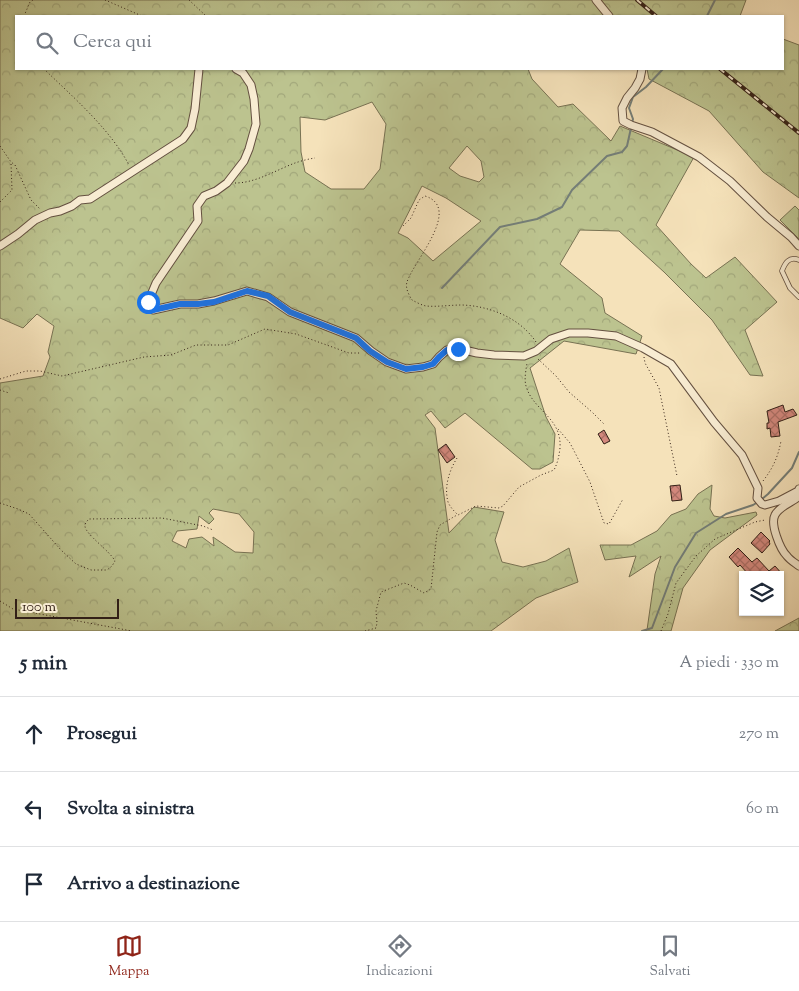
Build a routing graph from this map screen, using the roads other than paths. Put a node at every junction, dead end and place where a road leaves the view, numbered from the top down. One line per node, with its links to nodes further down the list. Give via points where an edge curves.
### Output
1 (596, 0): 2 (street)
2 (608, 15)
3 (199, 70): 6 (street, via 191,128 183,139 90,199 80,200 35,220)
4 (238, 70): 10 (street, via 251,85 256,124 249,149 227,183 204,196 197,206 198,221 156,283 148,302 153,310 214,302 247,291 268,296 290,312 356,338 387,362 406,369 433,364 447,350 524,356 551,339 569,333 616,336 671,364 742,455 758,488 759,501 765,505)
5 (642, 70): 7 (street, via 640,79 622,108 624,120 699,157 730,181)
6 (0, 246)
7 (799, 246)
8 (799, 260): 9 (lane, via 790,259 782,272)
9 (799, 297)
10 (798, 490): 11 (street, via 797,498 776,514 774,525 780,547)
11 (799, 566)

